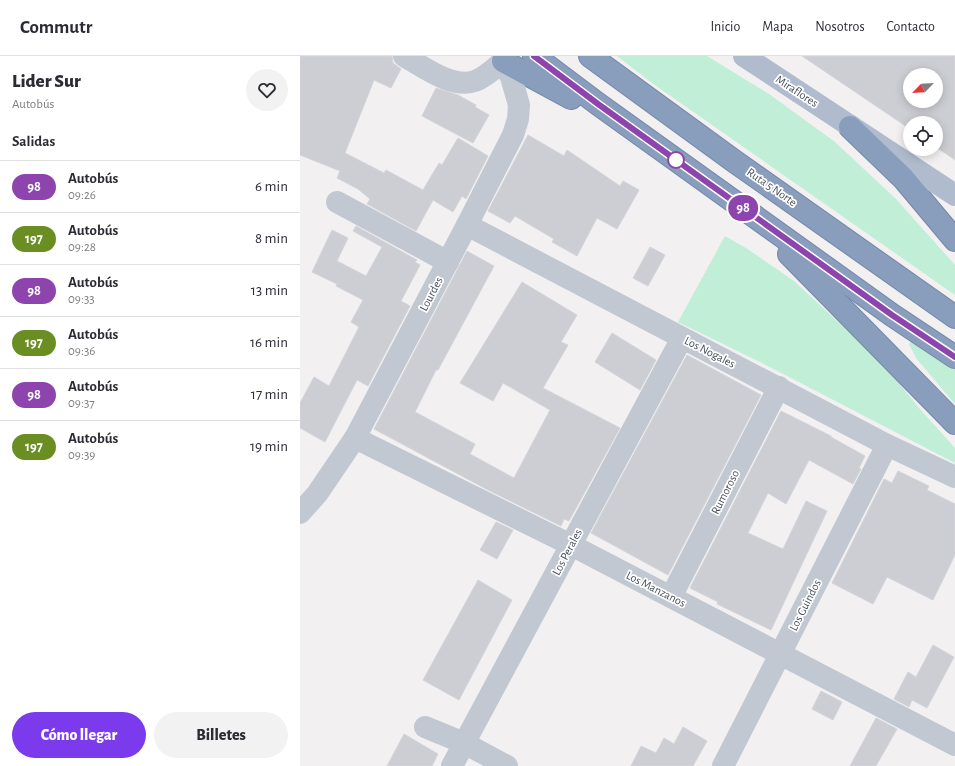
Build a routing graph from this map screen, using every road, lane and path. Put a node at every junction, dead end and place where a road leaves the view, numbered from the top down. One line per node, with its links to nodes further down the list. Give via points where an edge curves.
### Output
1 (404, 56): 5 (street, via 448,80 462,83 483,77)
2 (534, 56): 6 (highway)
3 (590, 56): 14 (highway, Ruta 5 Norte)
4 (744, 56): 7 (main road, Miraflores)
5 (499, 59): 6 (highway); 11 (street, Lourdes, via 516,92 518,118 513,135)
6 (630, 126): 10 (highway)
7 (850, 127): 8 (main road, Miraflores); 12 (highway, via 903,178)
8 (955, 195)
9 (337, 202): 13 (street)
10 (743, 208): 16 (highway); 18 (highway)
11 (467, 224): 13 (street, Lourdes); 15 (street, Los Nogales)
12 (955, 240)
13 (448, 262): 19 (street, Lourdes)
14 (955, 317)
15 (682, 338): 17 (street, Los Nogales); 23 (street, Los Perales)
16 (955, 357)
17 (779, 387): 20 (street, Los Nogales); 24 (street, Rumoroso)
18 (955, 423)
19 (355, 438): 22 (street, Lourdes, via 317,494); 23 (street, Los Manzanos)
20 (887, 445): 21 (street, Los Nogales); 25 (street, Los Guindos)
21 (955, 477)
22 (300, 513)
23 (571, 545): 24 (street, Los Manzanos); 27 (street, Los Perales)
24 (671, 597): 25 (street, Los Manzanos)
25 (780, 654): 28 (street, Los Manzanos); 31 (street, Los Guindos)
26 (425, 727): 27 (street)
27 (464, 743): 29 (street, Los Perales); 30 (street)
28 (955, 745)
29 (452, 766)
30 (507, 766)
31 (723, 766)

